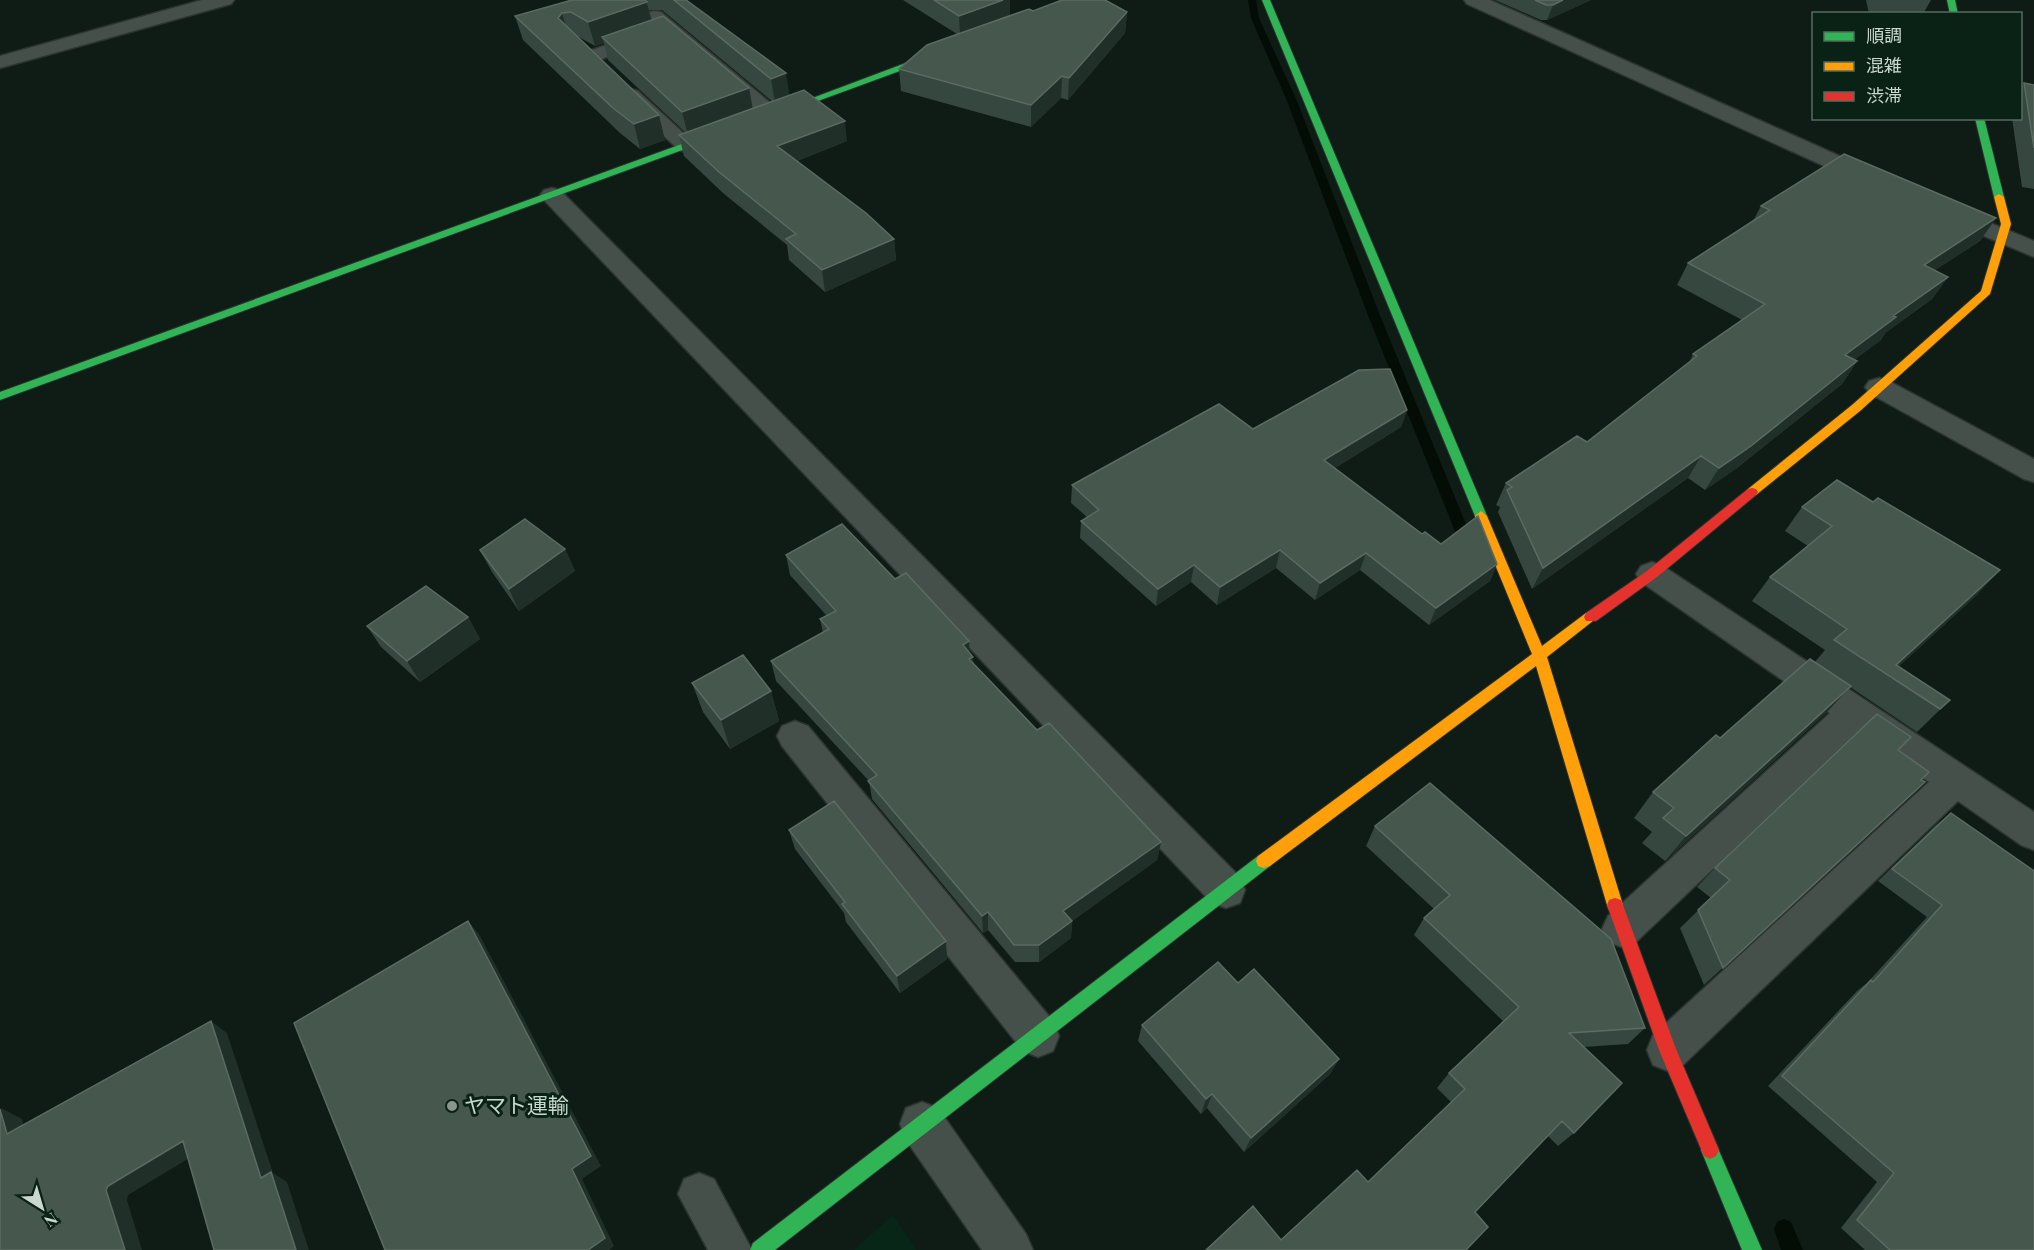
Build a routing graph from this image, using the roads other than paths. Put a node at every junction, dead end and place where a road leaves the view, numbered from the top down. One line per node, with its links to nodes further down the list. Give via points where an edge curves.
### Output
1 (224, 0): 7 (street)
2 (1266, 0): 21 (street)
3 (1474, 0): 12 (street)
4 (655, 16): 5 (lane)
5 (670, 29): 8 (lane); 11 (lane, via 583,50)
6 (951, 49): 8 (street)
7 (0, 62)
8 (767, 116)
9 (1980, 120): 15 (street, via 2006,224)
10 (740, 126): 11 (street)
11 (686, 146): 13 (street)
12 (1894, 189)
13 (552, 195): 18 (street); 26 (street)
14 (1926, 203): 15 (street)
15 (2002, 237): 16 (street); 17 (street, via 1986,292)
16 (2034, 250)
17 (1879, 387): 19 (street); 20 (street)
18 (0, 396)
19 (2034, 472)
20 (1652, 574): 21 (street); 22 (street)
21 (1539, 654): 26 (street); 27 (street)
22 (1856, 711): 24 (street); 27 (street)
23 (795, 736): 28 (street)
24 (1956, 780): 25 (street); 29 (street)
25 (2034, 833)
26 (1226, 891): 28 (street)
27 (1622, 929): 29 (street)
28 (1038, 1036): 30 (street)
29 (1668, 1050): 35 (street)
30 (922, 1124): 33 (street); 34 (street)
31 (699, 1194): 32 (lane)
32 (731, 1250)
33 (760, 1250)
34 (1010, 1250)
35 (1752, 1250)

